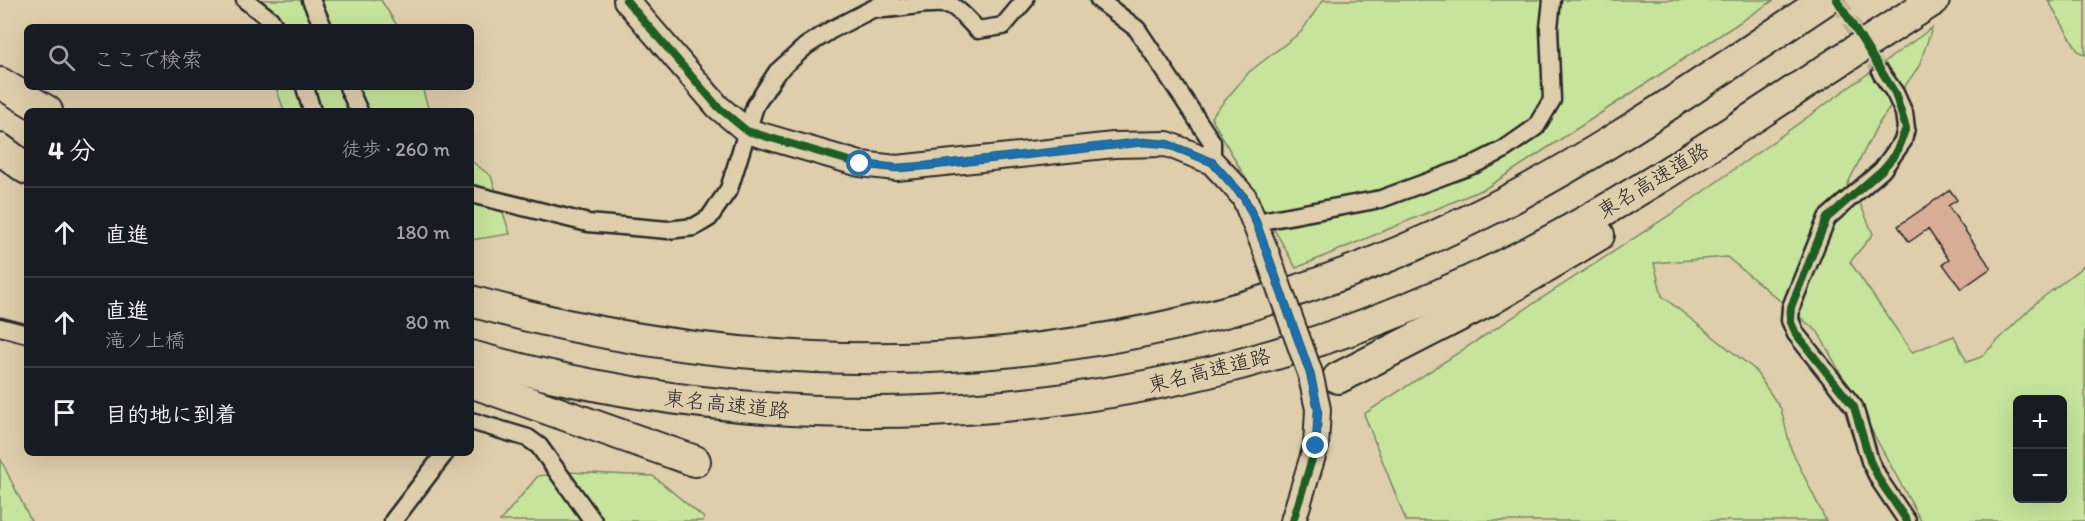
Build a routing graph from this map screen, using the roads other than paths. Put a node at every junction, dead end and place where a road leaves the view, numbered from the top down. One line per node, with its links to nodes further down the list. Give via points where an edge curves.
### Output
1 (245, 0): 10 (street)
2 (311, 0): 11 (street)
3 (627, 0): 19 (street, via 718,106)
4 (1025, 0): 9 (street, via 1003,26 978,30 951,5 933,1 894,9)
5 (1099, 0): 24 (street, via 1137,29 1212,142)
6 (1551, 0): 27 (street, via 1552,100 1536,127 1473,165 1381,199)
7 (1825, 0): 32 (highway, via 1650,118 1564,170 1431,238 1335,278 1251,305 1182,324)
8 (1934, 0): 20 (highway, 東名高速道路)
9 (882, 4): 19 (street, via 806,46 777,72 755,106)
10 (273, 24)
11 (322, 24)
12 (1881, 73): 42 (street, via 1895,93 1906,128 1884,178 1827,218 1791,307 1790,320 1796,334 1854,407 1870,461)
13 (0, 83): 16 (highway)
14 (305, 90): 17 (street)
15 (349, 90): 18 (street)
16 (42, 108)
17 (311, 108)
18 (357, 108)
19 (747, 131): 24 (street, via 860,164 897,168 1143,142 1167,144); 26 (street, via 729,189 709,218 694,228 668,230 588,223)
20 (1724, 137): 33 (highway, 東名高速道路, via 1540,246 1399,311 1219,370 1111,393 939,411 769,410 710,405 593,386); 34 (highway, via 1648,200 1588,242 1492,298)
21 (0, 144): 23 (highway)
22 (0, 149): 25 (highway)
23 (24, 158)
24 (1212, 162): 27 (street, via 1244,198)
25 (24, 167)
26 (474, 195)
27 (1256, 222): 41 (street, bridge, via 1310,373 1318,409 1316,446)
28 (474, 280): 32 (highway, via 616,321 685,332 800,343)
29 (474, 302): 32 (highway, via 635,340 769,356 924,358)
30 (0, 327): 31 (street)
31 (24, 333)
32 (1047, 347)
33 (474, 357)
34 (1338, 378)
35 (474, 383): 38 (highway)
36 (474, 421): 40 (street, via 528,438 539,446)
37 (443, 456): 39 (street)
38 (695, 461)
39 (393, 521)
40 (594, 521)
41 (1293, 521)
42 (1908, 521)

